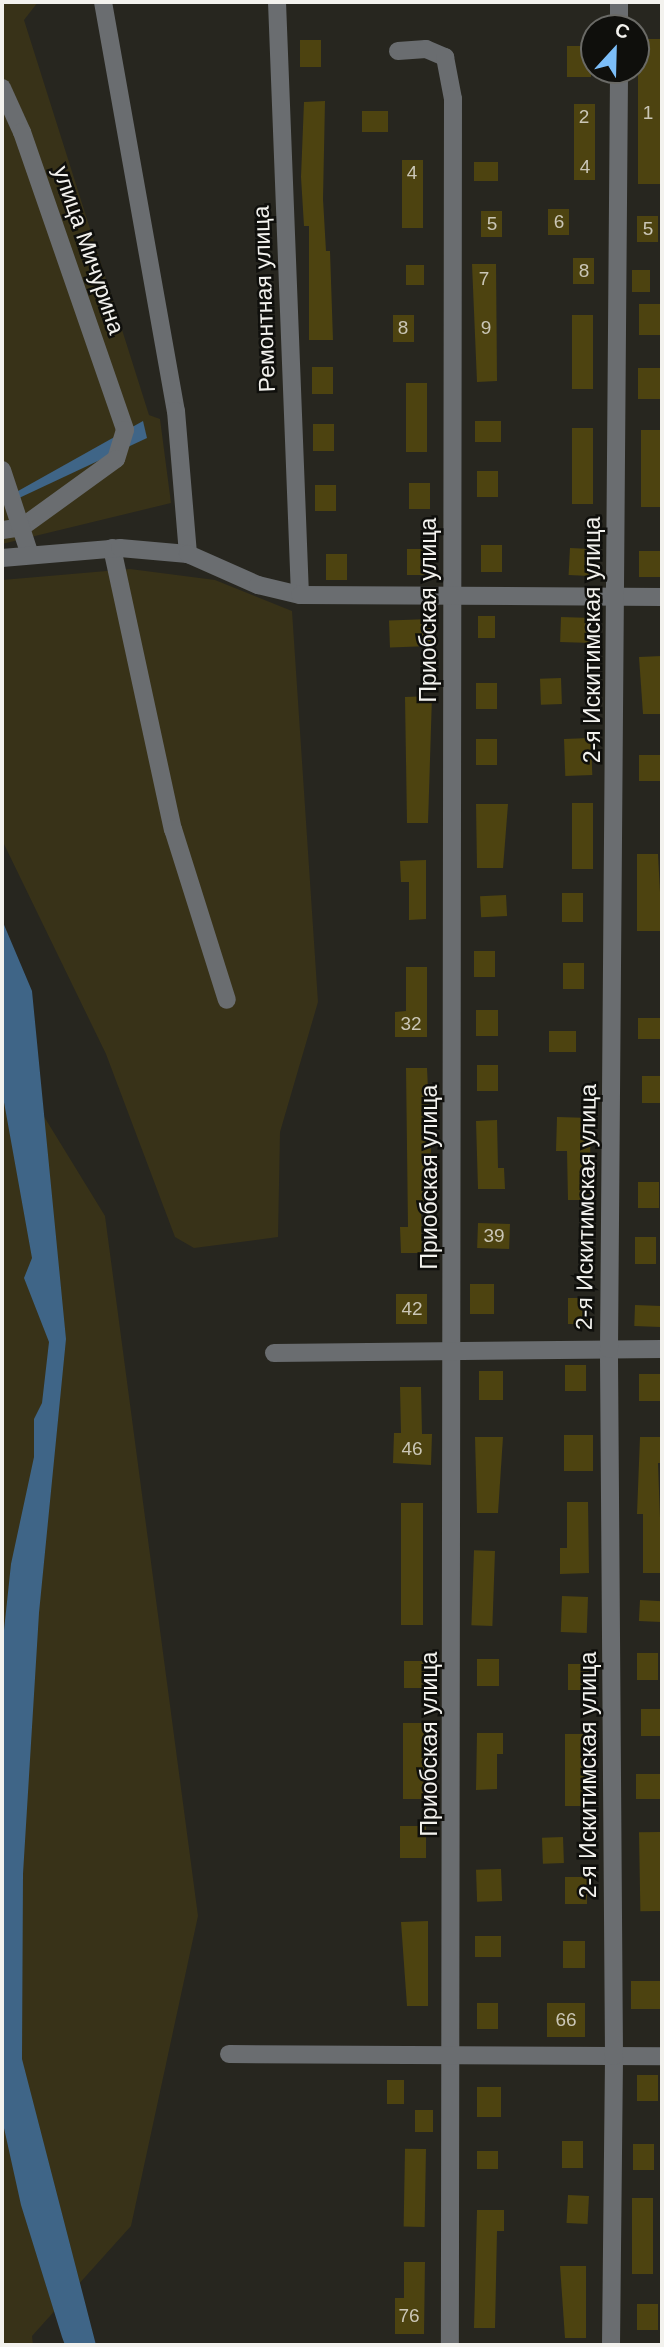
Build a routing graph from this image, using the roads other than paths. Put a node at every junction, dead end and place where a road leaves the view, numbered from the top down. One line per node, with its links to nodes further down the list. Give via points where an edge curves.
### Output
1 (103, 2): 10 (street, via 176,411)
2 (277, 2): 13 (street, Ремонтная улица)
3 (398, 51): 16 (street, Приобская улица, via 426,49 444,57 453,99)
4 (619, 84): 15 (street, 2-я Искитимская улица)
5 (2, 88): 7 (street, улица Мичурина, via 22,132 125,430 117,459)
6 (2, 470): 7 (street)
7 (22, 527): 8 (street); 11 (street)
8 (2, 530)
9 (112, 548): 10 (street); 11 (street); 17 (street, via 173,829)
10 (188, 554): 13 (street, via 258,585)
11 (30, 555): 12 (street)
12 (2, 558)
13 (300, 595): 16 (street)
14 (662, 597): 15 (street)
15 (617, 598): 16 (street); 18 (street, 2-я Искитимская улица)
16 (453, 599): 21 (street, Приобская улица)
17 (226, 1000)
18 (609, 1349): 19 (street); 21 (street); 24 (street, 2-я Искитимская улица)
19 (662, 1349)
20 (274, 1353): 21 (street)
21 (453, 1353): 22 (street, Приобская улица)
22 (453, 2052): 23 (street); 24 (street); 26 (street, Приобская улица)
23 (229, 2054)
24 (614, 2056): 25 (street); 27 (street, 2-я Искитимская улица)
25 (662, 2056)
26 (450, 2345)
27 (611, 2345)

